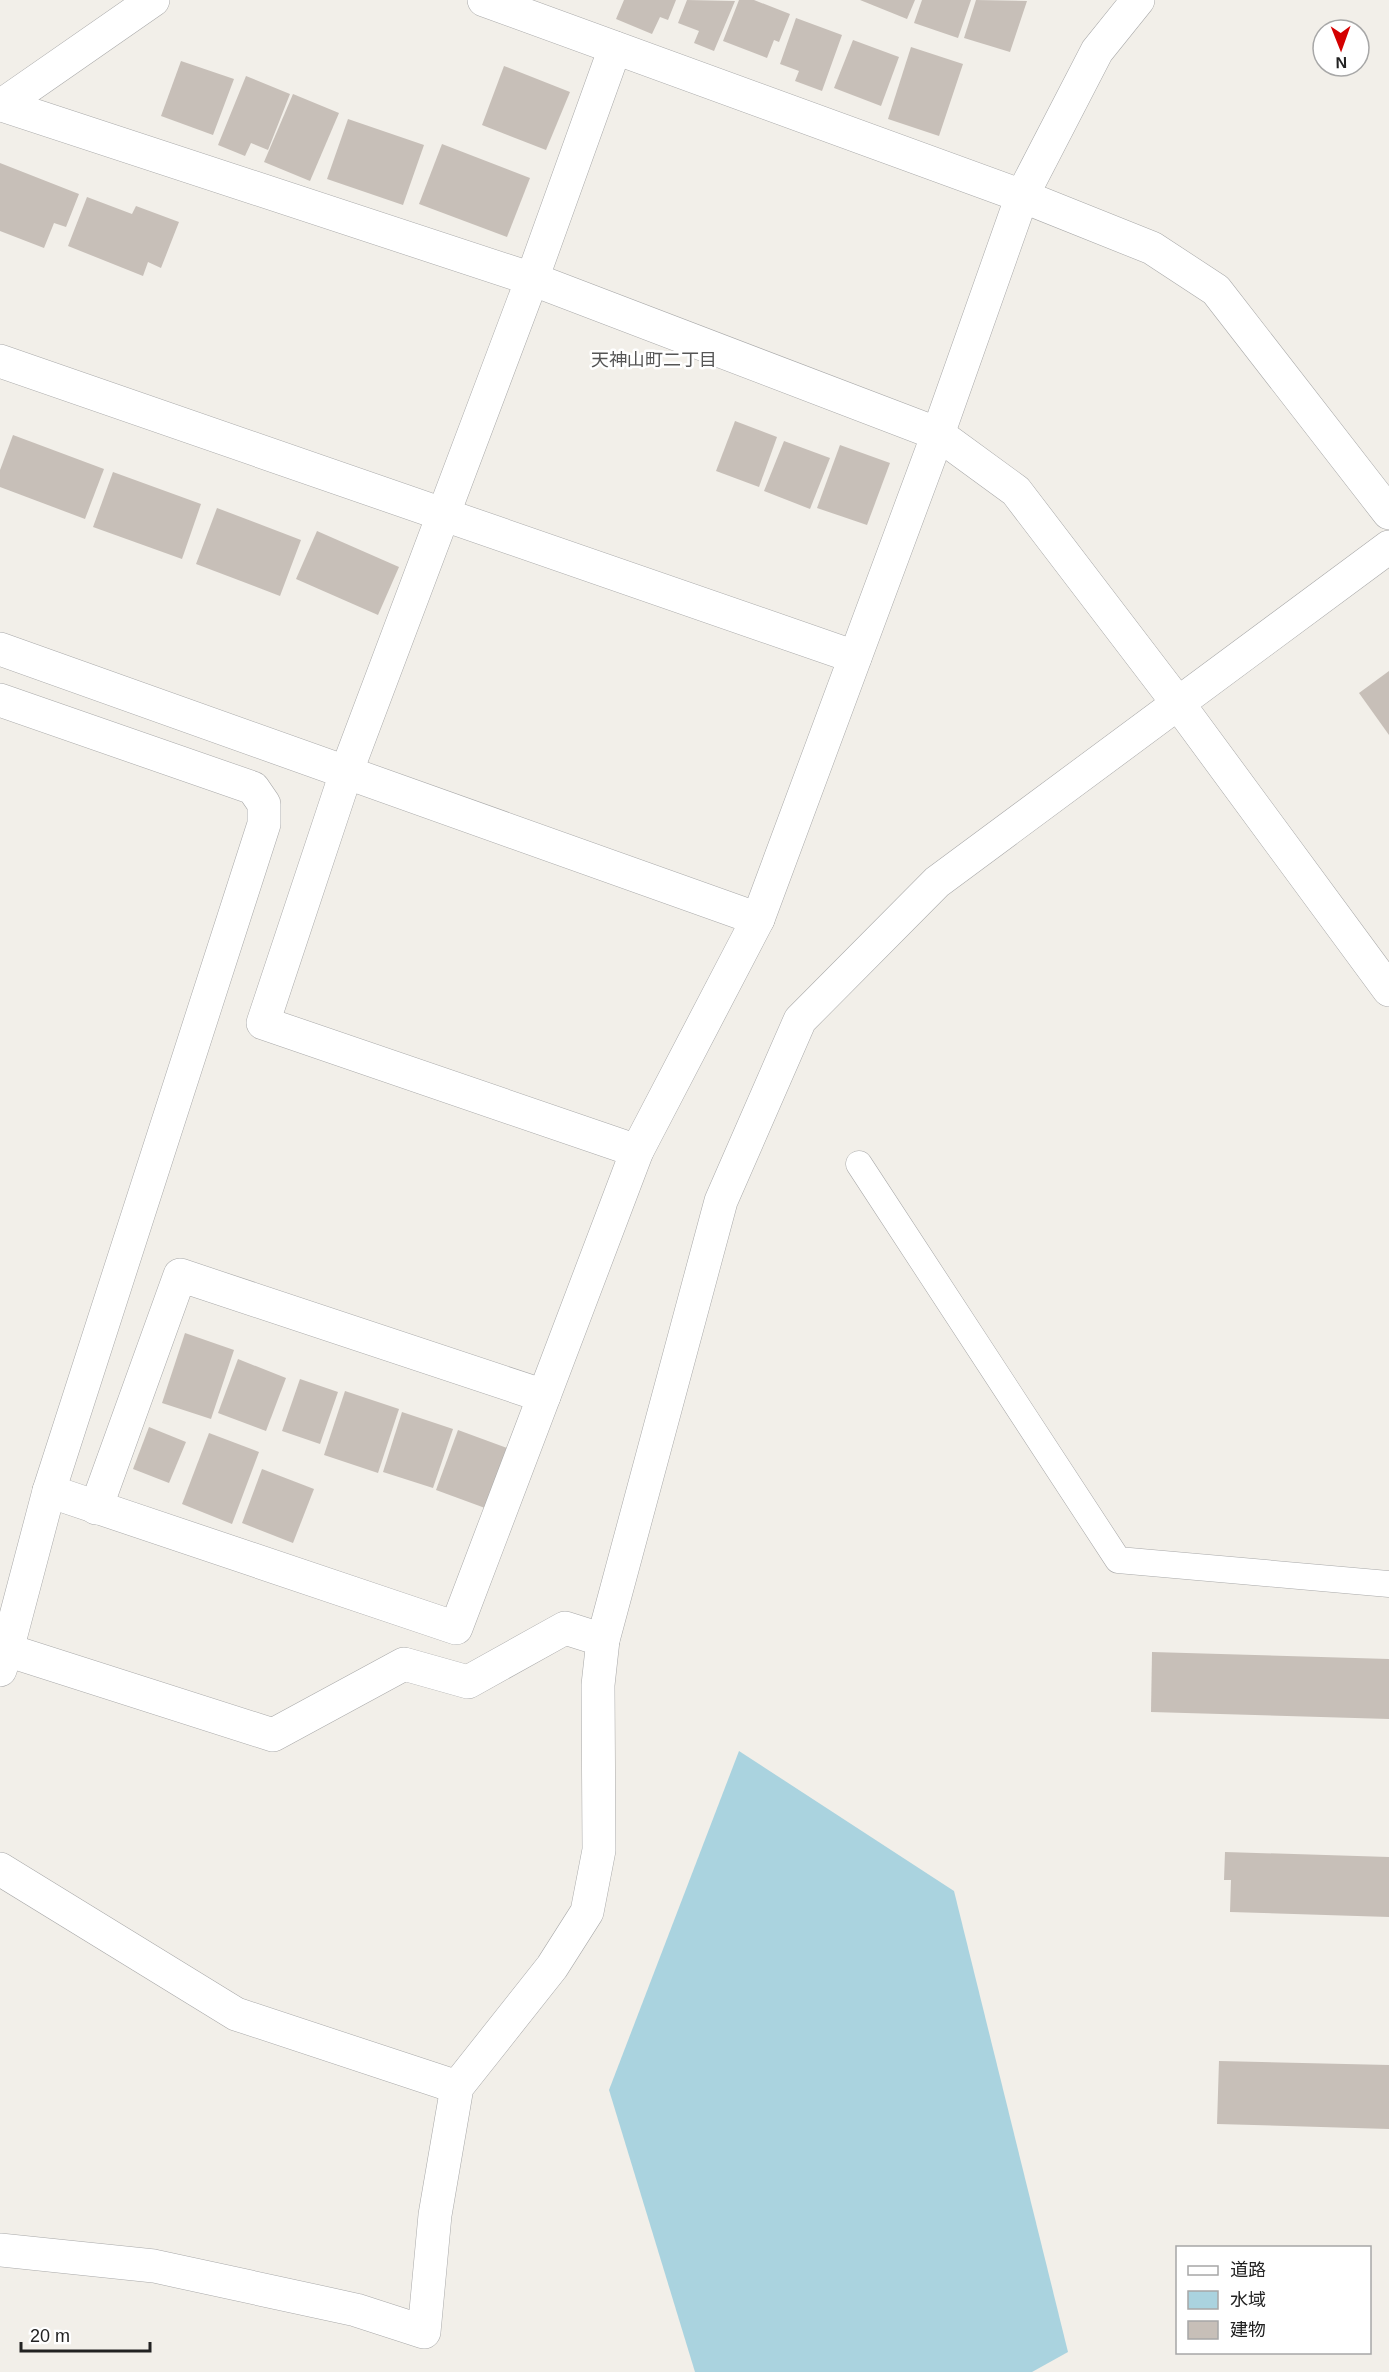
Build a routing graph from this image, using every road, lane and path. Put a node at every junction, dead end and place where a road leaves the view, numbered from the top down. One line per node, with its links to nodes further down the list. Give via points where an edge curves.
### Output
1 (153, 0): 6 (street, via 2,105)
2 (484, 0): 4 (street)
3 (1138, 0): 5 (street, via 1096,51)
4 (615, 48): 5 (street); 6 (street)
5 (1022, 196): 8 (street); 9 (street, via 1152,248 1216,290)
6 (532, 279): 8 (street); 10 (street)
7 (0, 360): 10 (street)
8 (938, 434): 13 (street); 15 (street, via 1016,491)
9 (1389, 513)
10 (442, 516): 13 (street); 16 (street)
11 (1389, 547): 15 (street)
12 (0, 649): 16 (street)
13 (855, 657): 17 (street)
14 (0, 700): 22 (street, via 253,788 264,804 264,824)
15 (1177, 702): 18 (street); 25 (street, via 937,882 800,1020 721,1201)
16 (346, 773): 17 (street); 19 (street, via 263,1023)
17 (758, 919): 19 (street)
18 (1389, 990)
19 (638, 1151): 21 (street)
20 (859, 1164): 24 (lane, via 1118,1560)
21 (544, 1396): 23 (street, via 456,1628); 23 (street, via 180,1275)
22 (49, 1491): 23 (street); 26 (street)
23 (96, 1508)
24 (1389, 1584)
25 (603, 1640): 26 (street, via 566,1628 468,1682 404,1664 273,1735); 28 (street, via 598,1685 599,1850 586,1912 552,1967)
26 (4, 1660)
27 (0, 1869): 28 (street, via 236,2014)
28 (457, 2087): 29 (street, via 435,2215 424,2332 356,2310 154,2266)
29 (0, 2250)

